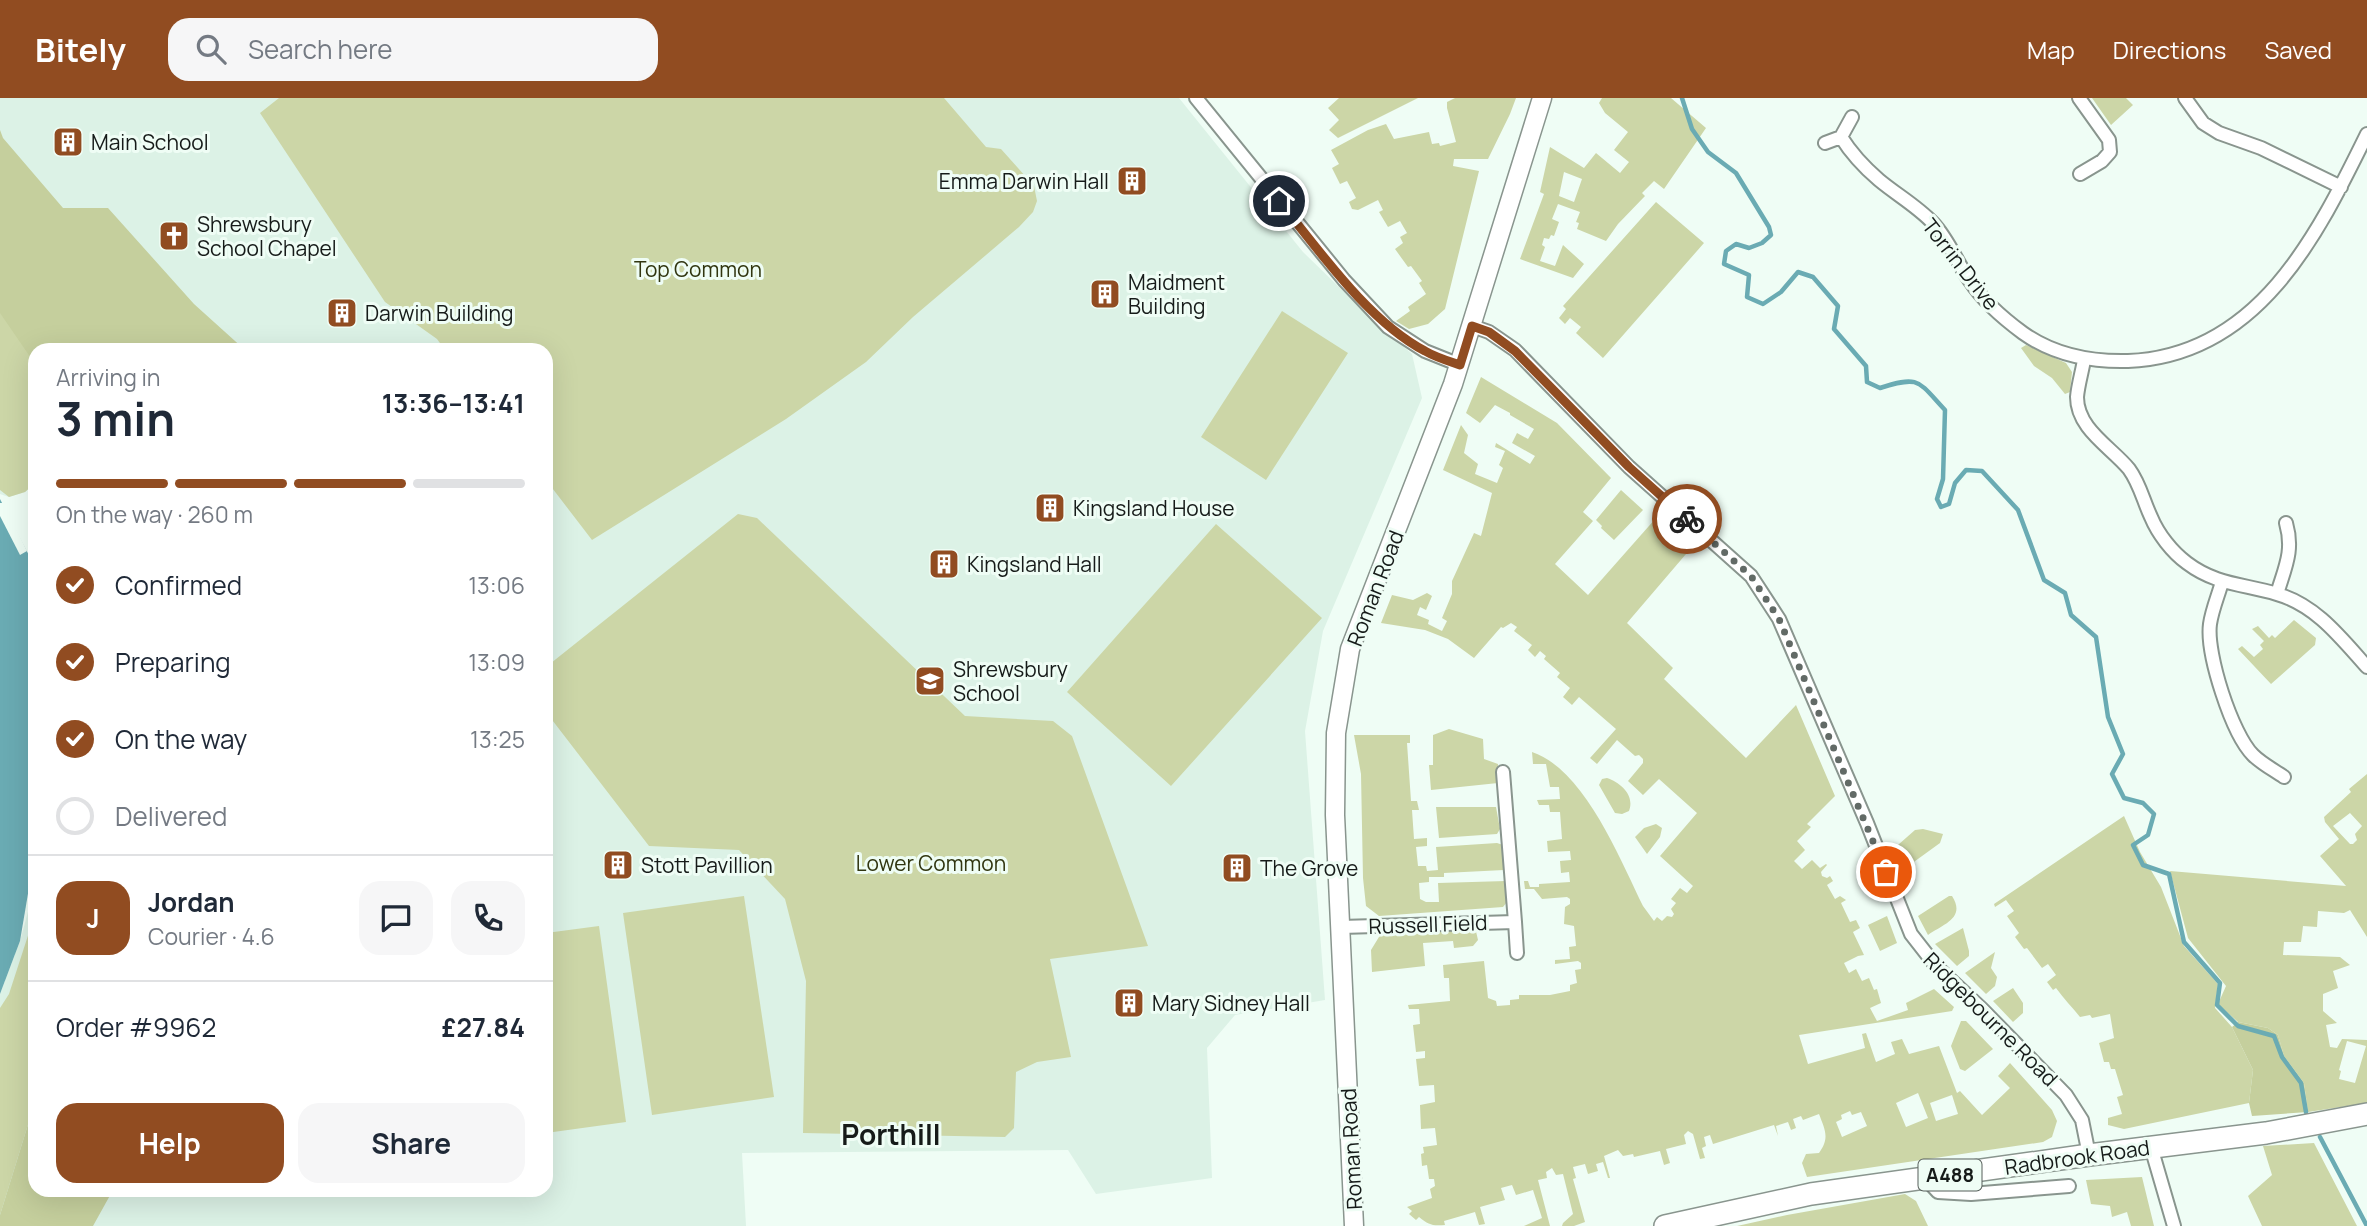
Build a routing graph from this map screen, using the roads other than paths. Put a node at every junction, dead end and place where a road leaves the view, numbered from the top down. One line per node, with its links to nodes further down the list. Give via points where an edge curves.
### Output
1 (1196, 98): 13 (street, via 1388,327 1425,351)
2 (1542, 98): 11 (main road, Roman Road)
3 (2079, 98): 9 (street, via 2109,140 2110,152)
4 (2185, 98): 10 (street, via 2203,123 2219,133)
5 (1852, 117): 7 (street)
6 (2367, 134): 10 (street, Torrin Drive)
7 (1840, 137): 8 (street); 12 (street, Torrin Drive, via 1877,178 1935,226 1971,283 2003,317 2037,342)
8 (1825, 143)
9 (2080, 174)
10 (2341, 187): 12 (street, Torrin Drive, via 2291,268 2262,302 2230,328 2194,348 2151,360)
11 (1472, 326): 13 (main road, Roman Road); 27 (street, Ridgebourne Road, via 1515,351 1629,467 1751,576 1779,619 1911,934 1936,967 2066,1095 2082,1120)
12 (2084, 360): 17 (street, via 2077,397 2087,425 2127,466 2172,548 2186,562)
13 (1460, 365): 23 (main road, Roman Road, via 1350,649 1336,733 1335,815)
14 (2286, 523): 15 (street)
15 (2291, 540): 16 (street); 18 (street)
16 (2305, 541)
17 (2222, 582): 18 (street); 21 (street, via 2210,623 2213,664 2240,736 2253,755)
18 (2277, 594): 19 (street, via 2309,609 2329,625)
19 (2367, 667)
20 (1503, 772): 22 (street, Russell Field)
21 (2284, 777)
22 (1515, 922): 23 (street, Russell Field); 24 (street, Russell Field)
23 (1342, 927): 30 (main road, Roman Road)
24 (1517, 953)
25 (2367, 1114): 26 (main road, Radbrook Road / A488, via 2266,1133)
26 (2151, 1147): 27 (main road, Radbrook Road / A488); 32 (street)
27 (2089, 1155): 28 (main road, Radbrook Road / A488)
28 (1925, 1178): 29 (street, via 1938,1192 1971,1194); 31 (main road, Radbrook Road / A488, via 1811,1194)
29 (2069, 1186)
30 (1354, 1226)
31 (1665, 1226)
32 (2174, 1226)

